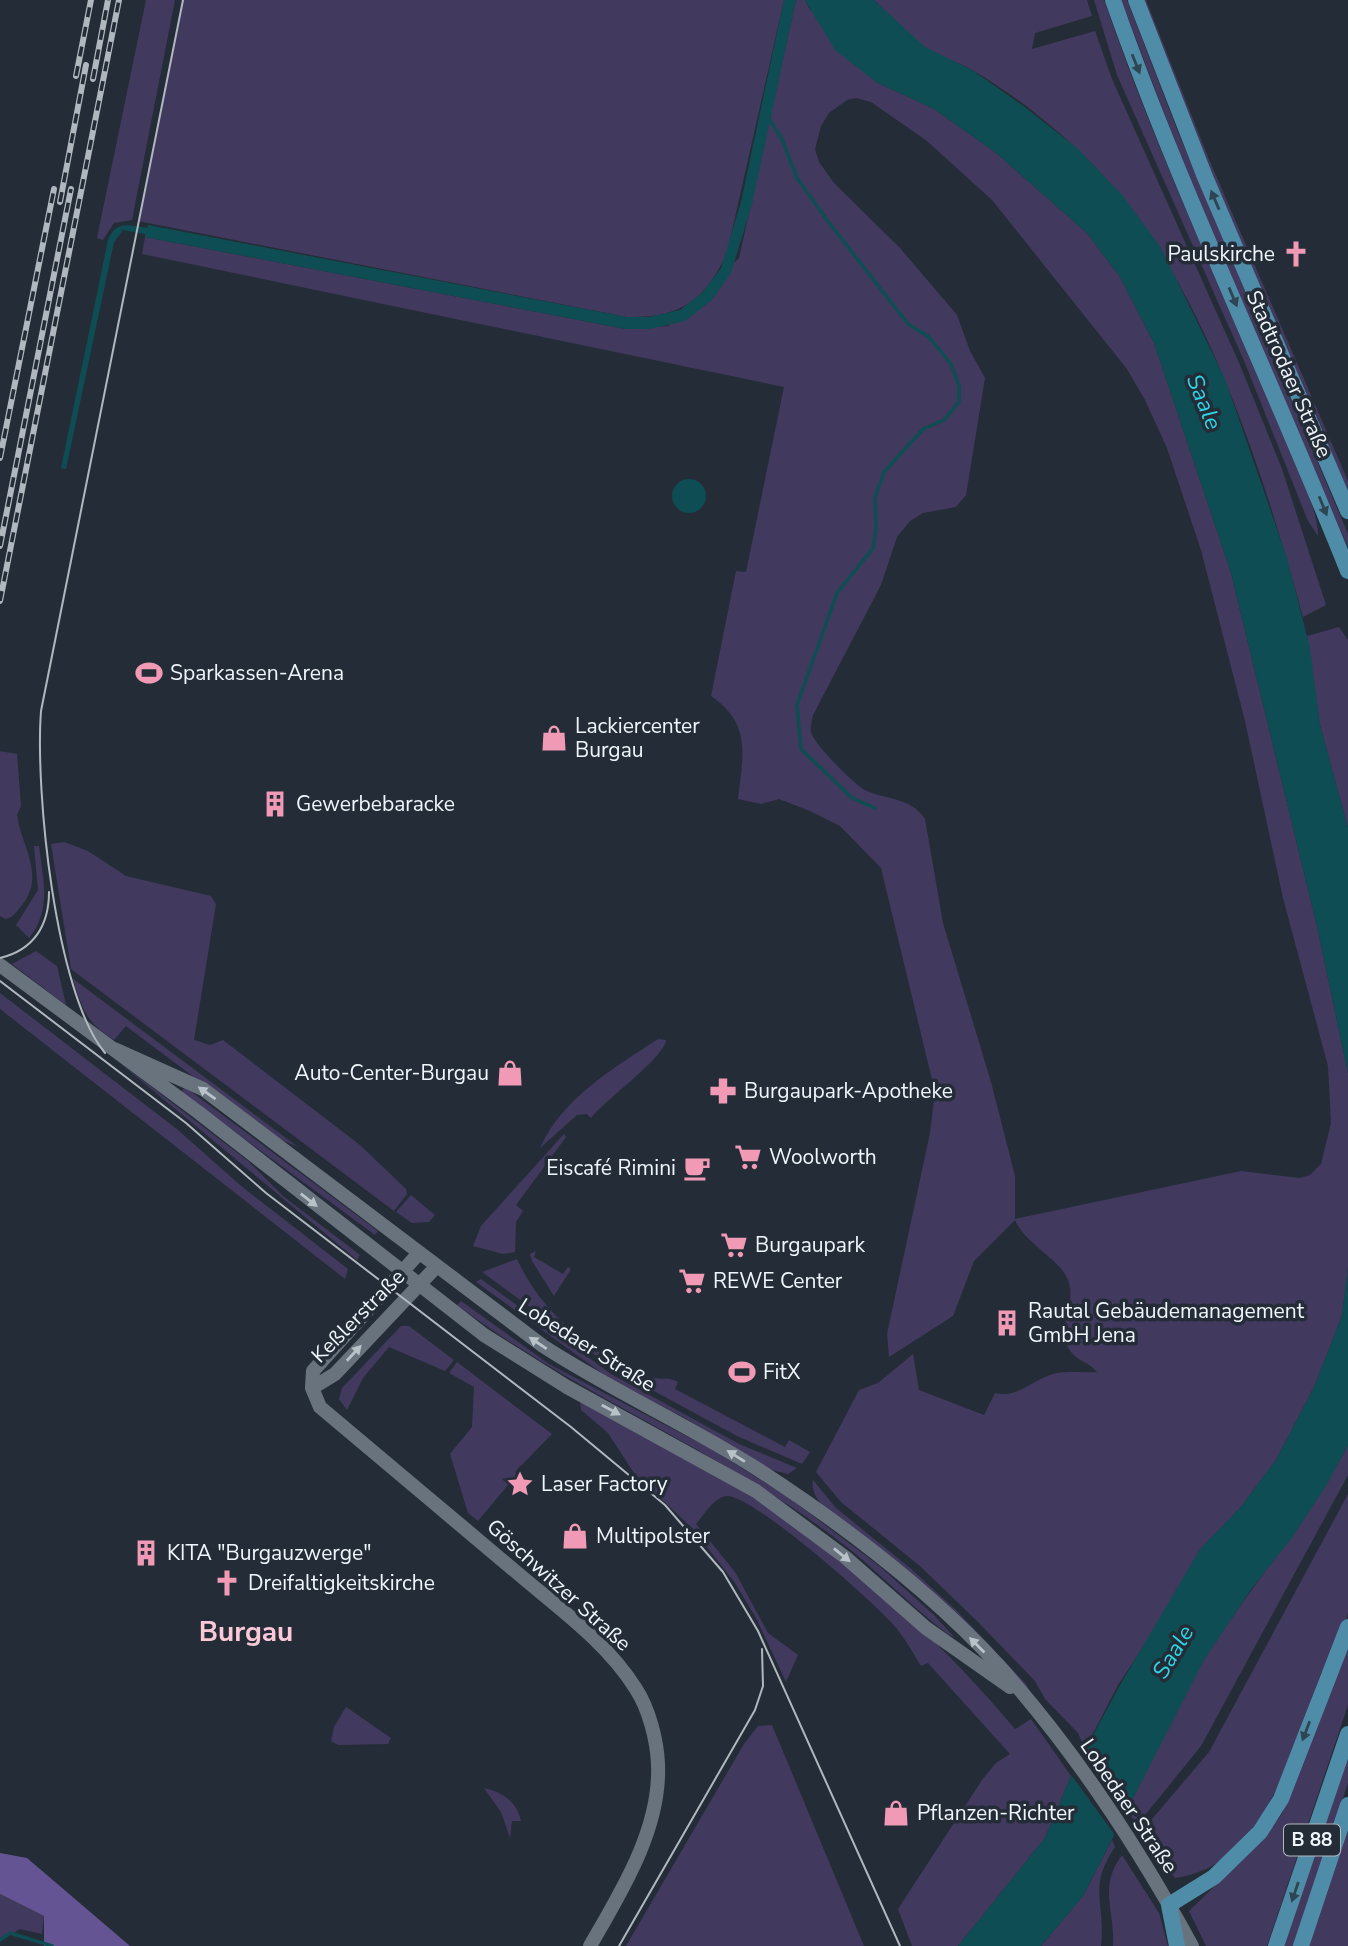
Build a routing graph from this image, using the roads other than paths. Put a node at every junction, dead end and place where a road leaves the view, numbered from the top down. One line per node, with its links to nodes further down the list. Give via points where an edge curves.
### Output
1 (1113, 0): 4 (main road, Stadtrodaer Straße, one-way to 4, via 1193,205 1324,505)
2 (1136, 0): 3 (main road, Stadtrodaer Straße, one-way to 2, via 1205,177)
3 (1348, 511)
4 (1348, 571)
5 (0, 965): 6 (main road, Lobedaer Straße)
6 (114, 1049): 7 (main road, Lobedaer Straße, one-way to 6, via 203,1089); 9 (main road, Lobedaer Straße, one-way to 9)
7 (419, 1253): 8 (main road, Lobedaer Straße); 9 (main road, Keßlerstraße)
8 (436, 1267): 10 (main road, Keßlerstraße); 13 (main road, Lobedaer Straße, one-way to 8, via 953,1620 852,1534 726,1449 564,1360)
9 (402, 1271): 10 (main road, Lobedaer Straße); 11 (main road, Keßlerstraße, via 327,1352 313,1371)
10 (419, 1285): 11 (main road, Keßlerstraße, one-way to 10, via 335,1374); 13 (main road, Lobedaer Straße, one-way to 13, via 537,1370 756,1491 845,1557 926,1628)
11 (312, 1388): 17 (main road, Göschwitzer Straße, via 320,1407 597,1641 638,1691 658,1761 654,1802 646,1836 622,1891)
12 (1348, 1627): 16 (main road, one-way to 16, via 1280,1799 1260,1832 1214,1877)
13 (1022, 1696): 16 (main road, Lobedaer Straße, via 1144,1862)
14 (1348, 1734): 20 (main road, B 88, one-way to 20)
15 (1348, 1805): 21 (main road, B 88)
16 (1169, 1905): 18 (main road); 19 (main road, Lobedaer Straße)
17 (590, 1946)
18 (1177, 1946)
19 (1192, 1946)
20 (1276, 1946)
21 (1301, 1946)

